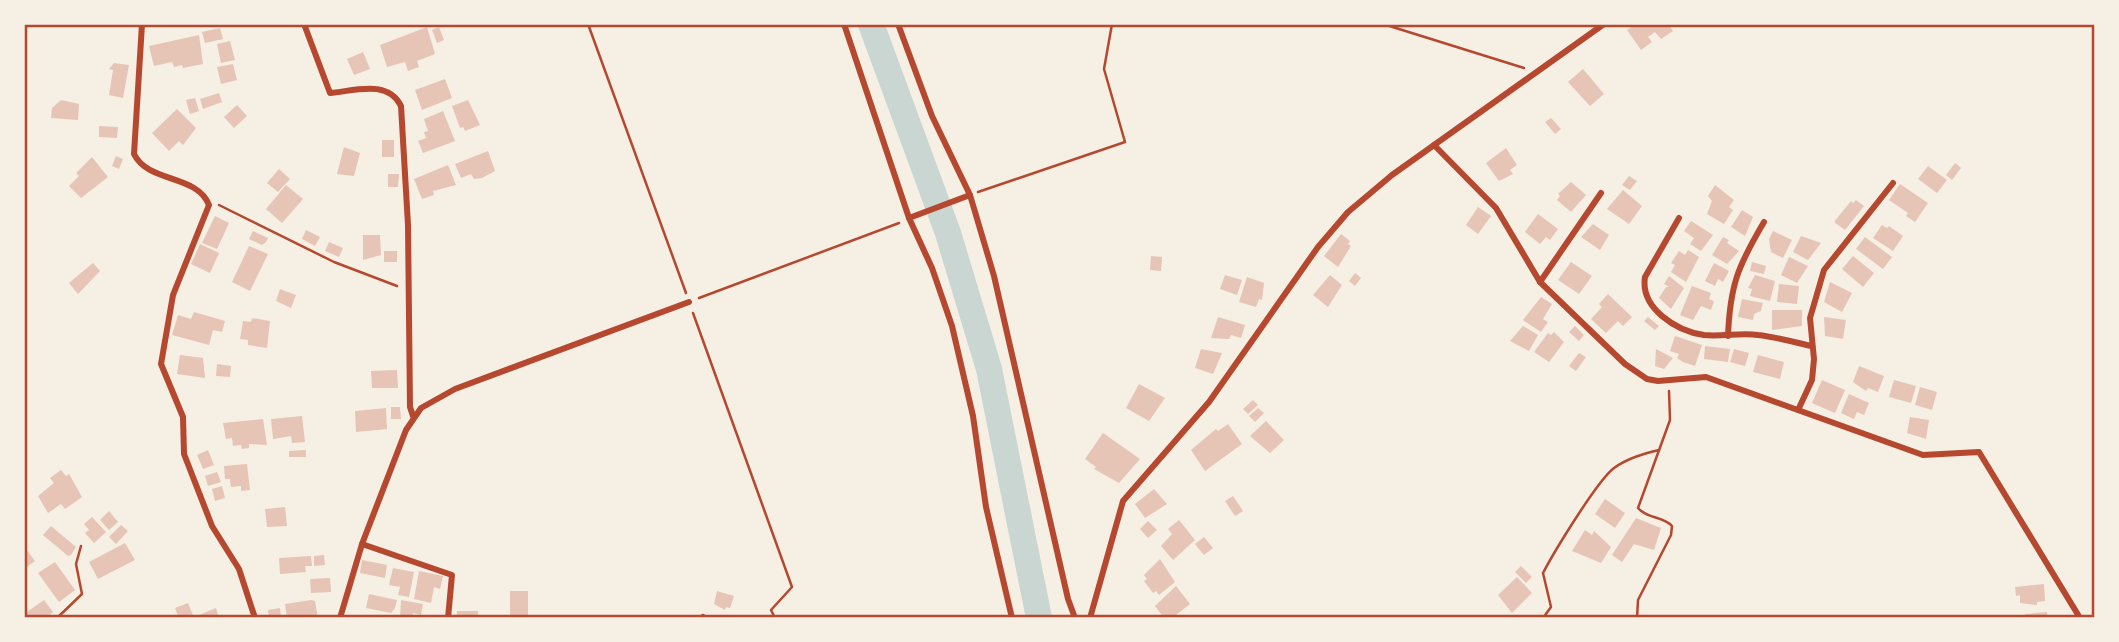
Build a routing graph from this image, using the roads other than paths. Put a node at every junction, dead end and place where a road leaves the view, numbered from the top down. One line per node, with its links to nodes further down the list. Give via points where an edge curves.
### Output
1 (142, 24): 20 (street, via 134,154 146,168 179,181 209,205 173,295 161,364 183,417 184,454 212,526 239,569)
2 (304, 24): 18 (street, via 330,93 379,89 396,97 401,106)
3 (844, 24): 10 (street)
4 (898, 24): 9 (street)
5 (1604, 24): 6 (street)
6 (1434, 145): 13 (street, via 1496,208); 25 (street, via 1348,212 1288,286 1209,402 1123,501)
7 (1893, 183): 16 (street, via 1824,270 1810,318)
8 (1601, 193): 13 (street)
9 (970, 195): 10 (street); 24 (street, via 994,276)
10 (909, 218): 23 (street, via 933,268 952,326)
11 (1679, 218): 15 (street, via 1643,287 1665,320 1701,335)
12 (1764, 222): 15 (street, via 1741,261 1730,294)
13 (1540, 282): 17 (street, via 1647,379 1706,377)
14 (690, 302): 18 (street, via 455,389)
15 (1728, 336): 16 (street, via 1756,334)
16 (1811, 346): 17 (street, via 1812,380)
17 (1799, 408): 26 (street, via 1923,454 1979,452)
18 (413, 416): 19 (street)
19 (362, 544): 21 (street); 22 (street, via 452,575)
20 (255, 618)
21 (340, 618)
22 (448, 618)
23 (1012, 618)
24 (1075, 618)
25 (1090, 618)
26 (2080, 618)

